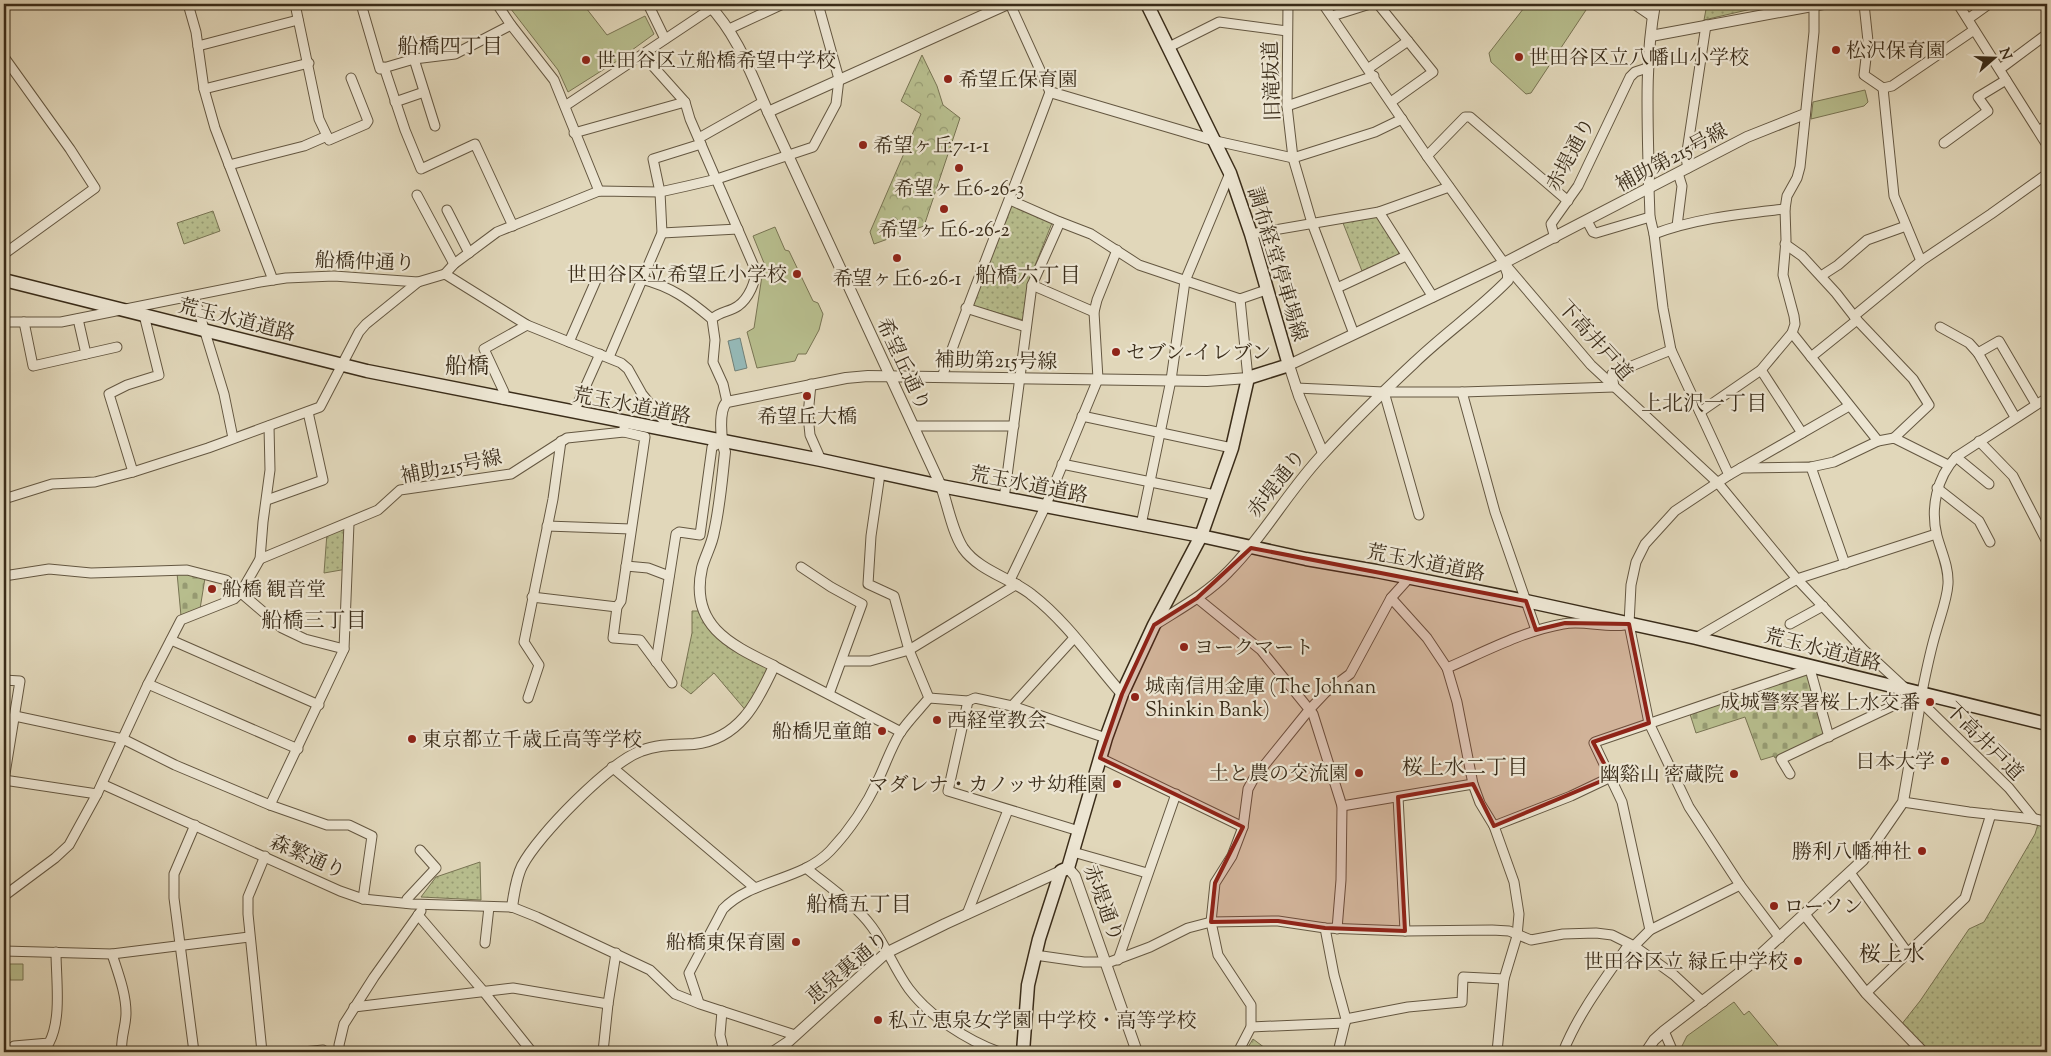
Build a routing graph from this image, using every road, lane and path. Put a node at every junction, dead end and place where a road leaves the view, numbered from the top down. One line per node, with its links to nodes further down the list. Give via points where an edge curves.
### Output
1 (188, 4): 37 (street)
2 (296, 4): 27 (street)
3 (361, 4): 43 (street, via 380,69)
4 (497, 4): 28 (street)
5 (648, 4): 35 (street)
6 (783, 4): 23 (street)
7 (818, 4): 48 (street)
8 (1009, 4): 48 (street); 53 (street)
9 (1148, 4): 38 (main road, 調布経堂停車場線)
10 (1288, 4): 32 (street, 旧滝坂道)
11 (1323, 4): 24 (street, 下高井戸道)
12 (1370, 4): 24 (street)
13 (1378, 4): 36 (street)
14 (1634, 4): 25 (street)
15 (1655, 4): 25 (street)
16 (1864, 4): 50 (street, via 1868,40 1864,75)
17 (1891, 4): 18 (street)
18 (1897, 4)
19 (1958, 4): 26 (street)
20 (1989, 4): 26 (street)
21 (1818, 5): 29 (street); 61 (street)
22 (710, 6): 30 (street, 希望丘通り); 35 (street)
23 (771, 6): 30 (street)
24 (1332, 16): 46 (street, 下高井戸道)
25 (1652, 16): 34 (street)
26 (1968, 19): 31 (street)
27 (298, 20): 37 (street); 42 (street)
28 (511, 25): 41 (street, via 455,54); 58 (street, via 554,80)
29 (1706, 25): 34 (street); 76 (street, via 1686,158)
30 (729, 29): 56 (street, 希望丘通り)
31 (1974, 30): 45 (street); 50 (street, via 1892,86)
32 (1287, 31): 38 (street, via 1219,22); 59 (street, 旧滝坂道)
33 (2047, 34): 45 (street)
34 (1650, 36): 44 (street)
35 (665, 39): 39 (street)
36 (1408, 41): 46 (street); 57 (street, via 1433,72)
37 (198, 46): 51 (street)
38 (1169, 47): 69 (main road, 調布経堂停車場線)
39 (644, 55): 55 (street); 58 (street)
40 (4, 57): 106 (street, via 95,188)
41 (414, 58): 43 (street); 52 (street)
42 (308, 63): 51 (street); 67 (street, via 319,118)
43 (384, 67): 54 (street)
44 (1647, 68): 82 (street); 87 (street, 赤堤通り, via 1630,77)
45 (2000, 69): 49 (street)
46 (1371, 72): 57 (street, 下高井戸道); 59 (street)
47 (351, 78): 67 (street, via 368,121 329,140)
48 (840, 79): 60 (street); 72 (street, via 836,104 813,147)
49 (2006, 80): 65 (street); 70 (street, via 1978,97 1988,112)
50 (1884, 88): 97 (street, via 1894,196)
51 (204, 89): 75 (street)
52 (424, 92): 54 (street); 64 (street)
53 (1050, 92): 69 (street); 86 (street)
54 (395, 102): 95 (street, via 421,169 475,144)
55 (685, 102): 66 (street); 68 (street)
56 (763, 102): 60 (street, 希望丘通り); 68 (street)
57 (1391, 102): 62 (street, 下高井戸道)
58 (565, 106): 66 (street)
59 (1287, 106): 74 (street, 旧滝坂道)
60 (768, 112): 72 (street, 希望丘通り)
61 (1805, 114): 76 (street, 補助第215号線, via 1747,137); 88 (street, via 1800,167)
62 (1402, 119): 73 (street, 下高井戸道); 74 (street, via 1374,132)
63 (2047, 125): 65 (street)
64 (435, 126)
65 (2039, 131): 71 (street)
66 (574, 133): 83 (street)
67 (327, 136): 75 (street, via 304,146)
68 (700, 141): 80 (street); 84 (street, via 653,159)
69 (1216, 141): 74 (street); 77 (main road, 調布経堂停車場線)
70 (1944, 143)
71 (2047, 145)
72 (789, 156): 80 (street); 150 (street, 希望丘通り)
73 (1427, 156): 81 (street, 下高井戸道); 87 (street, via 1465,117 1470,117)
74 (1293, 158): 94 (street, 旧滝坂道)
75 (229, 165): 116 (street)
76 (1688, 168): 78 (street, 補助第215号線)
77 (1230, 173): 100 (main road, 調布経堂停車場線); 117 (street)
78 (1678, 174): 82 (street, 補助第215号線); 96 (street, via 1682,186)
79 (2047, 174): 108 (street)
80 (717, 179): 84 (street); 98 (street)
81 (1448, 187): 90 (street); 109 (street, 下高井戸道)
82 (1649, 188): 91 (street); 92 (street, 補助第215号線)
83 (599, 191): 84 (street); 95 (street)
84 (660, 192): 99 (street)
85 (417, 195): 110 (street)
86 (1010, 200): 93 (street); 125 (street)
87 (1568, 201): 102 (street, 赤堤通り, via 1551,224)
88 (1785, 209): 96 (street); 103 (street)
89 (447, 210): 105 (street)
90 (1379, 212): 94 (street); 107 (street)
91 (1650, 217): 92 (street, via 1596,233); 101 (street)
92 (1588, 221): 102 (street, 補助第215号線)
93 (1060, 222): 104 (street, via 1091,234); 119 (street)
94 (1312, 223): 100 (street); 120 (street, 旧滝坂道)
95 (513, 226): 105 (street, via 497,232)
96 (1677, 226): 101 (street)
97 (1906, 226): 108 (street); 112 (street, via 1867,240)
98 (738, 230): 99 (street); 131 (street, via 755,269 755,279 738,306)
99 (662, 232): 114 (street)
100 (1251, 234): 121 (main road, 調布経堂停車場線)
101 (1654, 234): 142 (street, via 1662,308)
102 (1555, 238): 109 (street)
103 (1785, 244): 112 (street, via 1802,256); 138 (street, via 1783,275 1794,316)
104 (1117, 250): 117 (street, via 1139,265); 127 (street)
105 (469, 253): 110 (street)
106 (4, 254)
107 (1406, 256): 120 (street); 123 (street)
108 (1922, 261): 130 (street)
109 (1504, 263): 123 (street); 157 (street, 下高井戸道, via 1591,365); 159 (street, 赤堤通り, via 1508,280)
110 (454, 264): 111 (street)
111 (445, 274): 118 (street, 船橋仲通り); 134 (street)
112 (1820, 276): 130 (street)
113 (597, 278): 140 (street)
114 (641, 279): 131 (street, via 685,296); 145 (street)
115 (4, 280): 126 (main road, 荒玉水道道路)
116 (273, 280): 118 (street, 船橋仲通り, via 347,276); 122 (street, 船橋仲通り)
117 (1185, 281): 124 (street); 155 (street)
118 (418, 282): 147 (street, via 366,324)
119 (1032, 285): 127 (street); 136 (street)
120 (1337, 288): 139 (street, 旧滝坂道)
121 (1266, 290): 124 (street); 148 (main road, 調布経堂停車場線)
122 (194, 296): 126 (street, 船橋仲通り); 137 (street)
123 (1433, 297): 139 (street)
124 (1240, 299): 153 (street)
125 (966, 308): 136 (street); 151 (street)
126 (120, 309): 128 (main road, 荒玉水道道路); 129 (street, 船橋仲通り)
127 (1094, 312): 154 (street)
128 (144, 315): 137 (main road, 荒玉水道道路); 193 (street, via 159,375 109,394)
129 (78, 318): 133 (street, 船橋仲通り, via 60,322); 144 (street)
130 (1855, 318): 146 (street); 180 (street, via 1913,380 1929,405)
131 (712, 319): 163 (street, via 716,340 713,362)
132 (4, 322): 133 (street, 船橋仲通り)
133 (24, 322): 144 (street, via 33,366)
134 (527, 325): 140 (street); 162 (street, via 484,349 504,392)
135 (1940, 327): 143 (street, via 1969,343)
136 (1026, 328): 152 (street)
137 (204, 331): 147 (main road, 荒玉水道道路); 179 (street)
138 (1792, 333): 146 (street); 149 (street)
139 (1354, 334): 148 (street)
140 (569, 342): 145 (street)
141 (117, 347): 144 (street)
142 (1671, 350): 157 (street, via 1612,374); 168 (street)
143 (1978, 353): 164 (street, via 1999,341); 170 (street)
144 (86, 354)
145 (605, 355): 167 (street); 176 (street, via 628,368 642,394)
146 (1811, 357): 165 (street)
147 (342, 364): 162 (main road, 荒玉水道道路); 166 (street, via 320,407)
148 (1288, 365): 153 (main road, 調布経堂停車場線); 158 (street)
149 (1761, 370): 168 (street); 177 (street)
150 (890, 376): 151 (street, 補助第215号線); 156 (street, 補助第215号線); 172 (street, 希望丘通り)
151 (942, 377): 152 (street, 補助第215号線)
152 (1020, 378): 154 (street, 補助第215号線); 173 (street)
153 (1248, 378): 155 (street, 補助第215号線); 185 (main road)
154 (1098, 379): 155 (street, 補助第215号線); 169 (street)
155 (1171, 380): 178 (street)
156 (811, 384): 163 (street, 補助第215号線); 188 (street, via 810,434)
157 (1614, 387): 160 (street); 197 (street, 下高井戸道)
158 (1296, 388): 159 (street); 186 (street)
159 (1384, 392): 160 (street); 186 (street, 赤堤通り); 206 (street)
160 (1462, 392): 229 (street, via 1494,510)
161 (2047, 398): 164 (street)
162 (503, 399): 167 (main road, 荒玉水道道路)
163 (727, 402): 184 (street)
164 (2036, 404): 170 (street)
165 (1848, 406): 177 (street); 182 (street)
166 (308, 412): 171 (street); 204 (street, via 323,480)
167 (574, 412): 174 (main road, 荒玉水道道路)
168 (1700, 412): 195 (street)
169 (1082, 416): 178 (street); 189 (street)
170 (2015, 417): 183 (street)
171 (269, 426): 179 (street); 204 (street)
172 (914, 426): 173 (street); 199 (street, 希望丘通り)
173 (1014, 426): 202 (street)
174 (624, 428): 175 (main road, 荒玉水道道路); 181 (street, 補助215号線)
175 (646, 432): 176 (main road, 荒玉水道道路); 210 (street)
176 (672, 432): 184 (main road, 荒玉水道道路)
177 (1802, 432): 192 (street)
178 (1161, 433): 185 (street); 196 (street)
179 (234, 438): 193 (street)
180 (1894, 438): 182 (street); 190 (street)
181 (561, 441): 207 (street, 補助215号線, via 511,474 400,490 378,510); 209 (street)
182 (1878, 441): 191 (street, via 1841,459)
183 (1979, 441): 187 (street); 214 (street, via 2014,476)
184 (722, 442): 188 (main road, 荒玉水道道路); 221 (street, via 712,447 700,534 676,534); 243 (street, via 725,452 717,518 702,569 700,591 704,611 712,626 727,641)
185 (1232, 448): 201 (main road)
186 (1323, 454): 215 (street, 赤堤通り)
187 (1956, 457): 190 (street); 198 (street)
188 (821, 460): 194 (main road, 荒玉水道道路)
189 (1062, 464): 196 (street); 205 (street)
190 (1948, 465): 200 (street)
191 (1811, 467): 192 (street); 217 (street)
192 (1740, 468): 195 (street)
193 (133, 472): 203 (street, via 95,482 52,484)
194 (880, 474): 199 (main road, 荒玉水道道路); 240 (street, via 868,584 894,596)
195 (1729, 475): 197 (street)
196 (1150, 482): 201 (street); 208 (street)
197 (1718, 483): 223 (street, 下高井戸道); 232 (street, via 1675,511 1645,544 1636,562 1631,585)
198 (1989, 484)
199 (941, 486): 202 (main road, 荒玉水道道路); 224 (street, 希望丘通り, via 964,548 981,565)
200 (1937, 488): 211 (street); 213 (street, via 1979,521)
201 (1215, 495): 212 (main road)
202 (1004, 498): 205 (main road, 荒玉水道道路)
203 (4, 499)
204 (267, 500): 216 (street)
205 (1045, 507): 208 (main road, 荒玉水道道路); 224 (street)
206 (1419, 515)
207 (349, 523): 216 (street, 補助215号線); 239 (street)
208 (1141, 525): 212 (main road, 荒玉水道道路)
209 (547, 526): 210 (street); 226 (street)
210 (631, 528): 218 (street)
211 (1936, 534): 217 (street); 252 (street, via 1948,583)
212 (1201, 536): 215 (main road, 荒玉水道道路); 234 (main road)
213 (1990, 542)
214 (2047, 542)
215 (1251, 548): 222 (main road, 荒玉水道道路); 227 (street, 赤堤通り, via 1227,574)
216 (260, 559): 225 (street)
217 (1845, 564): 223 (street)
218 (626, 566): 221 (street, via 648,568); 230 (street, via 621,601)
219 (801, 567): 241 (street, via 862,604)
220 (4, 576): 225 (street, via 49,569 91,573 187,570 226,580)
221 (669, 576): 242 (street)
222 (1409, 578): 228 (street); 229 (main road, 荒玉水道道路)
223 (1797, 579): 231 (street, 下高井戸道); 237 (street)
224 (1014, 582): 236 (street, 希望丘通り, via 1043,603); 240 (street, via 942,632)
225 (241, 592): 238 (street, via 234,599 181,620); 239 (street, via 282,628 306,639)
226 (532, 597): 230 (street); 253 (street, via 524,642 539,665)
227 (1196, 598): 234 (street, 赤堤通り); 258 (street, via 1262,650)
228 (1391, 598): 244 (street, via 1427,638); 258 (street, via 1350,674)
229 (1526, 601): 232 (main road, 荒玉水道道路); 235 (street)
230 (617, 606): 242 (street, via 613,638 640,640)
231 (1823, 606): 233 (street); 249 (street, 下高井戸道)
232 (1629, 624): 235 (street, via 1612,627 1565,623); 237 (main road, 荒玉水道道路); 260 (street)
233 (1790, 624)
234 (1154, 625): 251 (main road, 赤堤通り)
235 (1536, 630): 244 (street)
236 (1074, 638): 251 (street, 希望丘通り); 257 (street)
237 (1696, 638): 245 (main road, 荒玉水道道路)
238 (171, 640): 247 (street); 256 (street)
239 (344, 649): 256 (street)
240 (909, 650): 241 (street, via 870,661); 254 (street)
241 (842, 661): 250 (street)
242 (656, 662): 248 (street)
243 (774, 666): 250 (street); 268 (street, via 749,714 734,728 707,742 644,750)
244 (1447, 668): 273 (street)
245 (1813, 668): 249 (main road, 荒玉水道道路); 260 (street); 263 (street)
246 (4, 680): 259 (street, via 20,681)
247 (148, 684): 265 (street); 266 (street)
248 (672, 684)
249 (1905, 688): 252 (main road, 荒玉水道道路)
250 (829, 694): 262 (street)
251 (1122, 694): 264 (main road, 赤堤通り)
252 (1922, 697): 261 (main road, 荒玉水道道路); 263 (street); 277 (street); 282 (street, 下高井戸道, via 2010,788)
253 (528, 698)
254 (930, 698): 255 (street); 262 (street)
255 (968, 701): 257 (street, via 974,698); 280 (street, via 948,792)
256 (319, 705): 266 (street)
257 (1012, 706): 264 (street)
258 (1309, 710): 279 (street); 286 (street, via 1254,778 1248,789)
259 (15, 716): 265 (street); 271 (street)
260 (1649, 723): 270 (street, via 1595,742); 295 (street, via 1689,807)
261 (2047, 724)
262 (902, 732): 291 (street, via 870,795 846,832 828,853)
263 (1829, 737): 269 (street, via 1781,759)
264 (1106, 738): 267 (main road, 赤堤通り)
265 (123, 739): 272 (street); 278 (street)
266 (298, 749): 278 (street)
267 (1100, 758): 275 (street); 287 (main road, 赤堤通り)
268 (612, 768): 296 (street); 302 (street, via 530,852 521,869)
269 (1790, 774)
270 (1611, 777): 285 (street); 309 (street, via 1622,802)
271 (4, 780): 274 (street)
272 (102, 784): 274 (street); 284 (street, 森繁通り)
273 (1473, 784): 276 (street); 285 (street)
274 (97, 794): 297 (street, via 69,845)
275 (1176, 794): 286 (street); 293 (street)
276 (1398, 796): 279 (street); 310 (street)
277 (1903, 802): 281 (street); 294 (street)
278 (270, 805): 298 (street, via 327,825 349,825 372,836)
279 (1342, 806): 308 (street)
280 (1008, 810): 287 (street); 303 (street)
281 (1991, 814): 282 (street); 319 (street, via 1965,898)
282 (2034, 819): 283 (street)
283 (2047, 822)
284 (195, 825): 290 (street, 森繁通り); 316 (street, via 174,874)
285 (1494, 826): 311 (street, via 1514,882 1519,914)
286 (1243, 827): 306 (street, via 1224,871 1215,883)
287 (1079, 831): 289 (main road, 赤堤通り)
288 (420, 850): 299 (street, via 436,868)
289 (1073, 852): 292 (main road, 赤堤通り); 293 (street)
290 (265, 856): 298 (street, 森繁通り); 312 (street, via 248,897)
291 (806, 868): 296 (street); 320 (street, via 871,926)
292 (1065, 869): 303 (street, 恵泉裏通り); 323 (main road); 325 (street, 赤堤通り, via 1075,876)
293 (1147, 873): 324 (street)
294 (1851, 874): 305 (street); 319 (street)
295 (1740, 885): 309 (street); 313 (street)
296 (755, 888): 331 (street, via 723,909 689,973)
297 (4, 896)
298 (363, 899): 299 (street, 森繁通り)
299 (406, 903): 300 (street, 森繁通り)
300 (423, 904): 301 (street, 森繁通り); 304 (street)
301 (489, 907): 302 (street, 森繁通り); 314 (street)
302 (512, 907): 322 (street)
303 (967, 914): 320 (street, 恵泉裏通り)
304 (418, 915): 327 (street); 332 (street)
305 (1805, 915): 313 (street); 328 (street)
306 (1211, 922): 307 (street, via 1278,921); 324 (street, via 1188,928); 335 (street, via 1218,955 1251,1005)
307 (1325, 928): 308 (street); 334 (street)
308 (1337, 928): 310 (street)
309 (1650, 930): 315 (street)
310 (1405, 931): 311 (street, via 1492,930 1509,931)
311 (1517, 936): 315 (street, via 1531,940 1563,934 1596,933 1612,935); 326 (street)
312 (249, 937): 316 (street); 342 (street)
313 (1780, 938): 329 (street)
314 (485, 943)
315 (1632, 945): 329 (street, via 1674,975); 356 (street, via 1593,996)
316 (181, 946): 321 (street); 341 (street)
317 (4, 951): 318 (street)
318 (56, 952): 321 (street); 339 (street, via 57,1022 49,1043)
319 (1907, 952): 328 (street)
320 (886, 953): 337 (street, 恵泉裏通り); 350 (street, via 910,990 933,1012 960,1034)
321 (112, 954): 340 (street, via 123,989 126,1013)
322 (616, 954): 330 (street); 331 (street, via 650,970 675,994)
323 (1035, 955): 325 (street); 351 (main road, via 1026,1002)
324 (1118, 960): 325 (street)
325 (1105, 963): 352 (street, 赤堤通り)
326 (1504, 979): 334 (street, via 1463,977 1462,1002 1408,1007); 355 (street)
327 (484, 992): 330 (street, via 513,988); 332 (street); 346 (street)
328 (1866, 993): 359 (street)
329 (1703, 1002): 336 (street)
330 (608, 1004): 347 (street)
331 (699, 1004): 333 (street)
332 (354, 1007): 345 (street, via 344,1024)
333 (722, 1011): 337 (street); 348 (street, via 720,1035)
334 (1346, 1021): 335 (street); 354 (street)
335 (1251, 1027): 353 (street)
336 (1664, 1031): 357 (street); 358 (street)
337 (795, 1035): 349 (street, 恵泉裏通り)
338 (14, 1046): 339 (street)
339 (37, 1048)
340 (122, 1052)
341 (194, 1052)
342 (262, 1052)
343 (303, 1052): 344 (street)
344 (323, 1052)
345 (340, 1052)
346 (532, 1052)
347 (603, 1052)
348 (724, 1052)
349 (773, 1052)
350 (999, 1052)
351 (1023, 1052)
352 (1137, 1052)
353 (1238, 1052)
354 (1338, 1052)
355 (1497, 1052)
356 (1563, 1052)
357 (1646, 1052)
358 (1672, 1052)
359 (1923, 1052)

